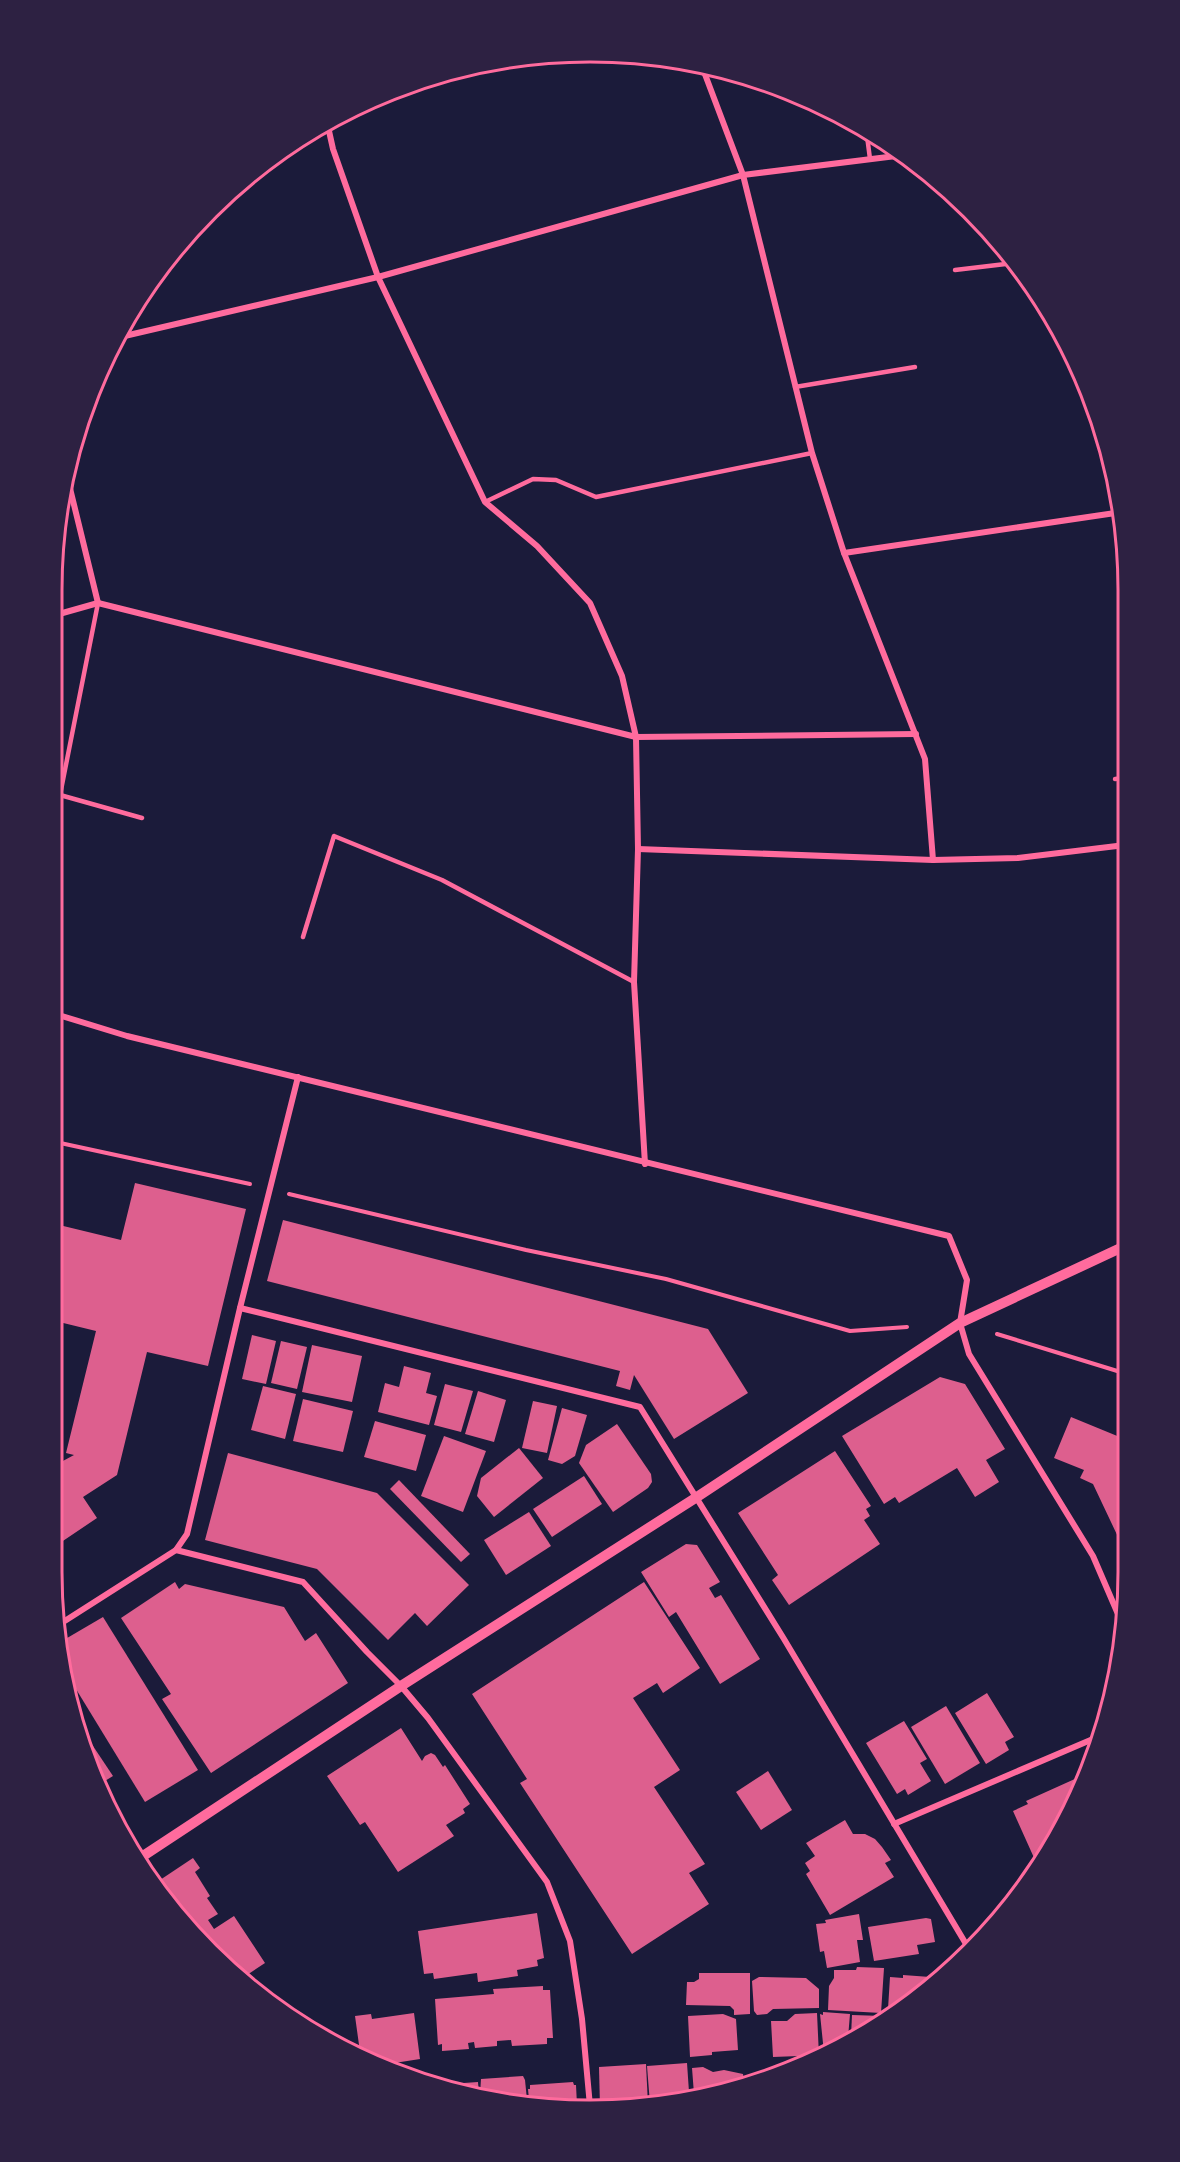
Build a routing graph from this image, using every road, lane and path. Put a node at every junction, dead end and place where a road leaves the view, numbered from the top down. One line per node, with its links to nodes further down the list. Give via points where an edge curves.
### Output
1 (705, 75): 6 (street)
2 (329, 130): 9 (street)
3 (868, 141): 5 (lane)
4 (892, 157): 5 (street)
5 (870, 159): 6 (street)
6 (743, 175): 9 (street); 12 (street)
7 (1006, 264): 8 (lane)
8 (955, 270)
9 (378, 277): 10 (street); 15 (street)
10 (127, 335)
11 (915, 368): 12 (lane)
12 (795, 387): 13 (street)
13 (812, 453): 15 (lane, via 596,497 556,480 533,479); 17 (street)
14 (71, 492): 18 (street)
15 (485, 502): 21 (street, via 537,546 590,603 622,676)
16 (1113, 513): 17 (street)
17 (844, 553): 20 (street)
18 (98, 603): 19 (street); 21 (street); 24 (lane)
19 (62, 613)
20 (916, 735): 21 (street); 29 (street, via 925,759)
21 (636, 737): 28 (street)
22 (1115, 779): 23 (lane)
23 (1118, 779)
24 (62, 785)
25 (62, 796): 26 (lane)
26 (142, 818)
27 (1118, 845): 29 (street, via 1018,858)
28 (638, 849): 29 (street); 31 (street)
29 (933, 860)
30 (303, 938): 31 (lane, via 334,836 442,880)
31 (634, 982): 35 (street)
32 (62, 1016): 33 (street, via 127,1036)
33 (298, 1077): 35 (street); 36 (street)
34 (62, 1143): 36 (path)
35 (645, 1164): 39 (street, via 950,1236 967,1280)
36 (269, 1189): 38 (street); 40 (path, via 666,1279 850,1330)
37 (1118, 1249): 39 (street)
38 (240, 1308): 42 (street, via 640,1407); 43 (street, via 187,1534)
39 (960, 1323): 41 (path); 42 (street); 44 (street, via 969,1354 1093,1556)
40 (912, 1326)
41 (1118, 1371)
42 (697, 1497): 46 (street); 48 (street)
43 (176, 1550): 45 (street); 46 (street, via 303,1582)
44 (1117, 1611)
45 (64, 1621)
46 (401, 1686): 49 (street); 51 (street, via 547,1882 570,1941)
47 (1091, 1740): 48 (street)
48 (894, 1824): 50 (street)
49 (144, 1855)
50 (966, 1944)
51 (589, 2100)

